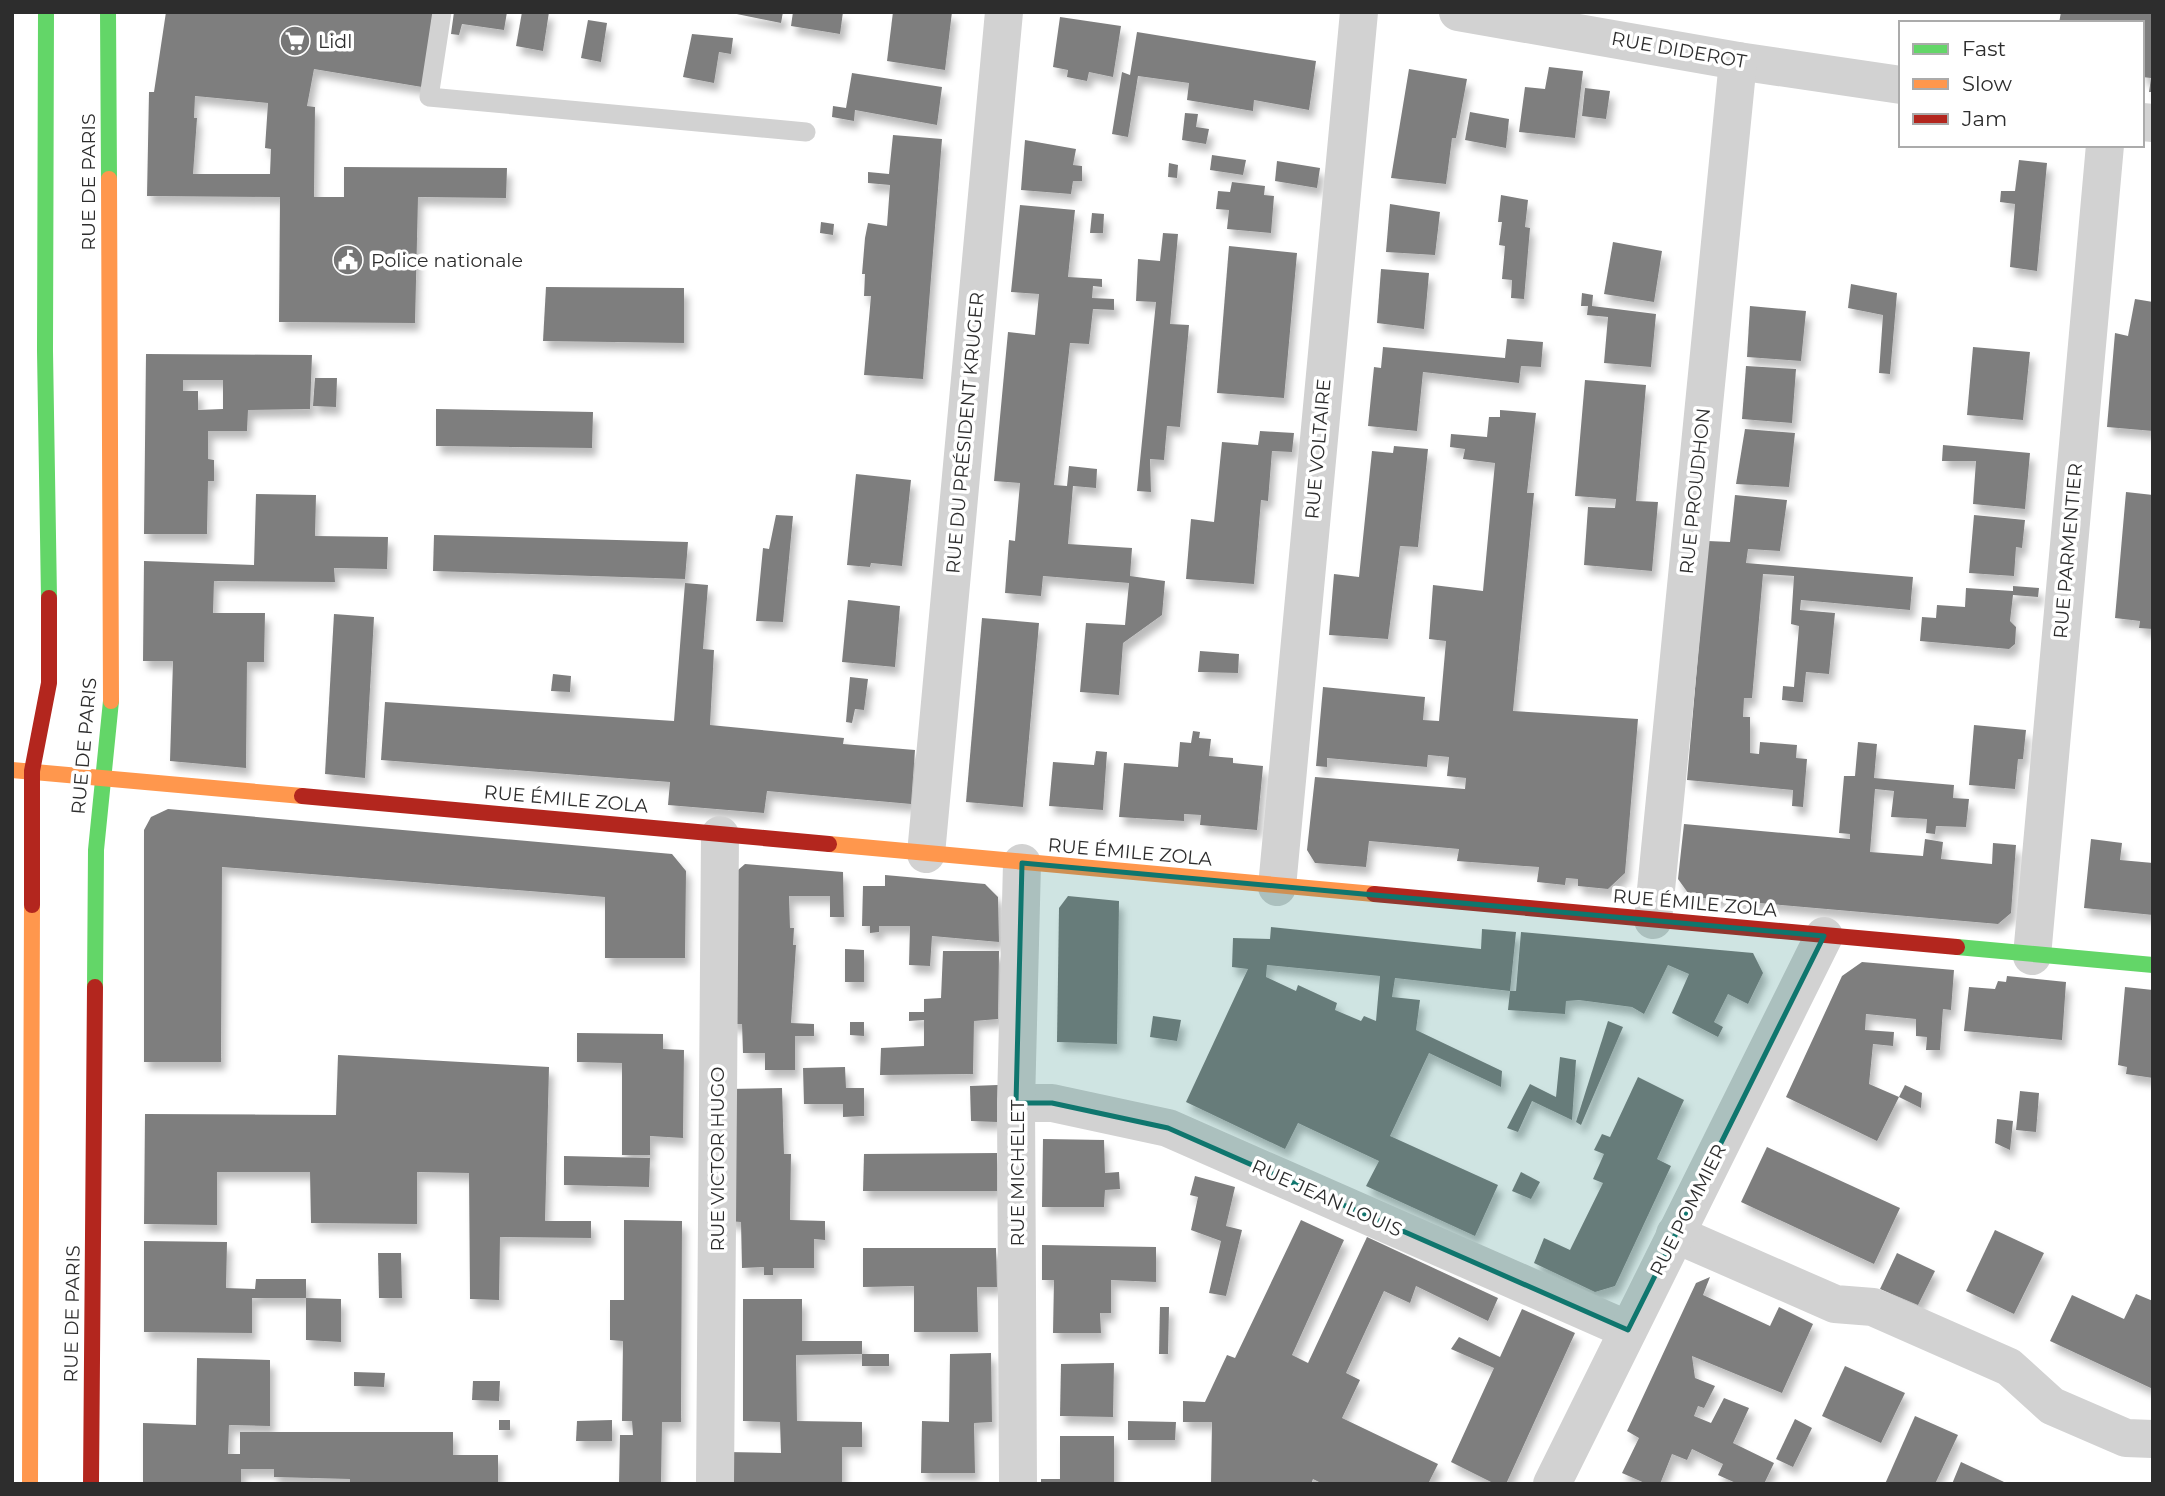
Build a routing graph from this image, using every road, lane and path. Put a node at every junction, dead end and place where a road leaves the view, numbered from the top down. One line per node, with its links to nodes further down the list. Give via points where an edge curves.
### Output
1 (46, 12): 12 (main road, RUE DE PARIS, via 50,649 49,683)
2 (108, 12): 13 (main road, RUE DE PARIS, via 111,705)
3 (442, 12): 9 (lane, via 429,97)
4 (1004, 12): 15 (street, RUE DU PRÉSIDENT KRUGER)
5 (1359, 12): 17 (street, RUE VOLTAIRE)
6 (1458, 12): 7 (street, RUE DIDEROT)
7 (1738, 61): 8 (street, RUE DIDEROT); 18 (street, RUE PROUDHON)
8 (1899, 85)
9 (806, 132)
10 (2105, 147): 20 (street, RUE PARMENTIER)
11 (12, 770): 12 (main road, RUE ÉMILE ZOLA)
12 (32, 771): 13 (main road, RUE ÉMILE ZOLA); 26 (main road, RUE DE PARIS)
13 (104, 776): 14 (main road, RUE ÉMILE ZOLA); 27 (main road, RUE DE PARIS, via 96,850)
14 (720, 835): 15 (main road, RUE ÉMILE ZOLA); 28 (street, RUE VICTOR HUGO)
15 (926, 854): 16 (main road, RUE ÉMILE ZOLA)
16 (1022, 863): 17 (main road, RUE ÉMILE ZOLA); 22 (street, RUE MICHELET)
17 (1277, 887): 18 (main road, RUE ÉMILE ZOLA)
18 (1653, 920): 19 (main road, RUE ÉMILE ZOLA)
19 (1824, 936): 20 (main road, RUE ÉMILE ZOLA); 23 (street, RUE POMMIER)
20 (2032, 956): 21 (main road, RUE ÉMILE ZOLA)
21 (2153, 965)
22 (1016, 1103): 24 (street, RUE JEAN LOUIS, via 1052,1103 1168,1128); 29 (street, RUE MICHELET)
23 (1675, 1234): 24 (street, RUE POMMIER); 25 (street, via 1835,1304 1873,1307 2009,1367 2052,1406 2126,1438)
24 (1628, 1330): 30 (street, RUE POMMIER)
25 (2153, 1439)
26 (30, 1484)
27 (91, 1484)
28 (715, 1484)
29 (1018, 1484)
30 (1552, 1484)

